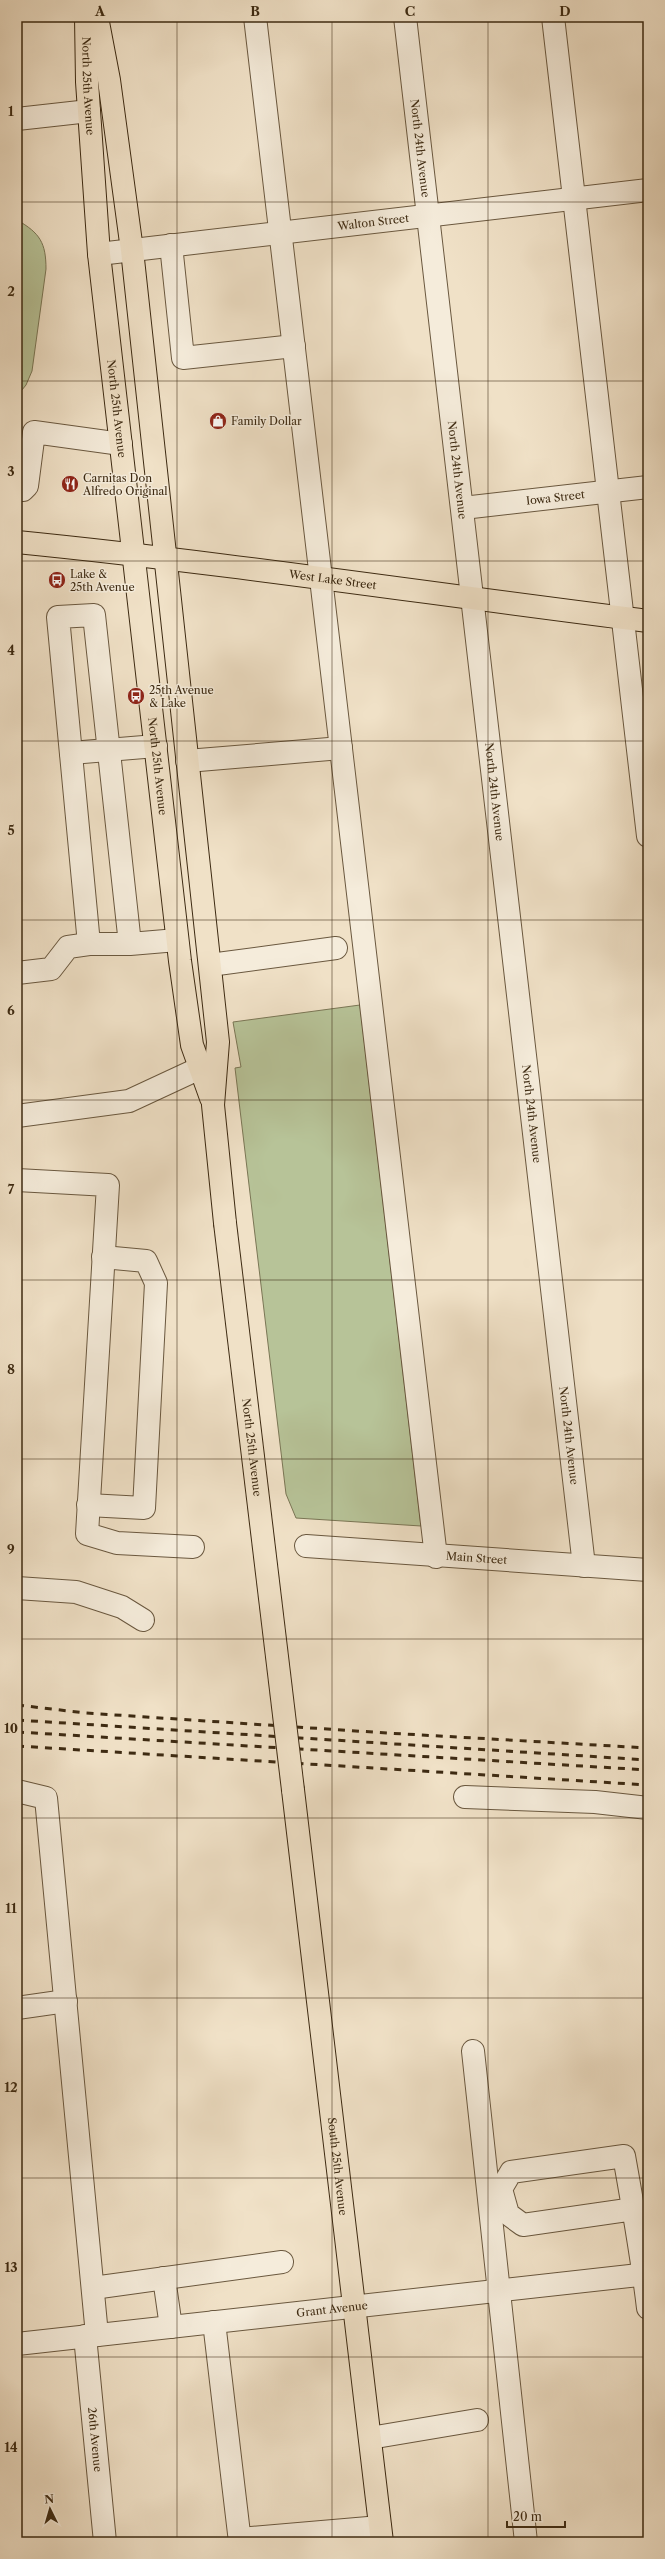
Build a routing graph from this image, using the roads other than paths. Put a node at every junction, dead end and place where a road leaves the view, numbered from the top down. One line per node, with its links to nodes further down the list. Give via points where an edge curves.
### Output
1 (86, 17): 6 (main road, North 25th Avenue)
2 (97, 17): 13 (main road, North 25th Avenue, via 109,80)
3 (255, 17): 11 (street)
4 (405, 17): 10 (street, North 24th Avenue)
5 (553, 17): 9 (street)
6 (89, 111): 7 (street); 14 (main road, North 25th Avenue)
7 (17, 119)
8 (648, 190): 9 (street, Walton Street)
9 (574, 199): 10 (street, Walton Street); 20 (street)
10 (429, 216): 11 (street, Walton Street); 21 (street, North 24th Avenue)
11 (280, 233): 12 (street, Walton Street); 15 (street)
12 (171, 245): 13 (street, Walton Street); 15 (street, via 183,358)
13 (132, 250): 14 (street, Walton Street); 24 (main road, North 25th Avenue)
14 (99, 254): 17 (main road, North 25th Avenue)
15 (294, 346): 25 (street)
16 (26, 431): 17 (street); 19 (street, via 27,486 23,490)
17 (121, 444): 23 (main road, North 25th Avenue)
18 (648, 487): 20 (street, Iowa Street)
19 (17, 489)
20 (608, 491): 21 (street, Iowa Street); 27 (street)
21 (463, 508): 26 (street, North 24th Avenue)
22 (17, 542): 23 (main road, West Lake Street)
23 (134, 554): 24 (main road, West Lake Street); 29 (main road, North 25th Avenue)
24 (165, 558): 25 (main road, West Lake Street); 33 (main road, North 25th Avenue)
25 (320, 577): 26 (main road, West Lake Street); 30 (street)
26 (473, 600): 27 (main road, West Lake Street); 50 (street, North 24th Avenue)
27 (623, 618): 28 (main road, West Lake Street); 34 (street)
28 (648, 621)
29 (156, 746): 31 (street); 35 (main road, North 25th Avenue)
30 (341, 748): 33 (street); 49 (street)
31 (108, 750): 32 (street); 32 (street, via 94,615 58,616); 37 (street)
32 (71, 753): 36 (street)
33 (187, 761): 39 (main road, North 25th Avenue)
34 (648, 836)
35 (177, 940): 37 (street); 41 (main road, North 25th Avenue, via 192,1045)
36 (90, 944): 37 (street); 40 (street, via 68,946 51,969)
37 (130, 944)
38 (336, 948): 39 (street)
39 (210, 965): 42 (main road, North 25th Avenue, via 218,1042)
40 (17, 972)
41 (200, 1068): 42 (main road, North 25th Avenue); 43 (street, via 128,1101)
42 (213, 1105): 54 (main road, North 25th Avenue, bridge)
43 (17, 1116)
44 (17, 1180): 45 (street, via 108,1185)
45 (104, 1257): 46 (street); 46 (street, via 146,1261 156,1283 144,1508)
46 (88, 1505): 48 (street, via 86,1534 117,1543)
47 (306, 1546): 49 (street, Main Street)
48 (193, 1547)
49 (436, 1557): 50 (street, Main Street)
50 (584, 1566): 51 (street, Main Street)
51 (648, 1570)
52 (17, 1588): 53 (street, via 76,1592 122,1607)
53 (143, 1620)
54 (293, 1790): 67 (main road, South 25th Avenue)
55 (17, 1791): 58 (street, 26th Avenue, via 46,1798)
56 (464, 1797): 57 (street, via 595,1802)
57 (648, 1808)
58 (66, 2001): 59 (street); 65 (street, 26th Avenue)
59 (17, 2008)
60 (473, 2051): 66 (street)
61 (634, 2215): 61 (street, via 624,2156 511,2172 501,2189 508,2214 523,2225); 63 (street)
62 (282, 2262): 64 (street)
63 (646, 2275): 66 (street, Grant Avenue); 68 (street)
64 (164, 2278): 65 (street); 70 (street)
65 (93, 2288): 71 (street, 26th Avenue)
66 (499, 2290): 67 (street, Grant Avenue); 78 (street)
67 (354, 2306): 69 (street, Grant Avenue); 74 (main road, South 25th Avenue)
68 (648, 2308)
69 (214, 2322): 70 (street, Grant Avenue); 76 (street)
70 (171, 2327): 71 (street, Grant Avenue)
71 (91, 2335): 72 (street, Grant Avenue); 77 (street, 26th Avenue)
72 (17, 2344)
73 (477, 2420): 74 (street)
74 (370, 2438): 75 (main road, South 25th Avenue)
75 (381, 2534): 76 (street)
76 (240, 2541)
77 (105, 2542)
78 (526, 2542)

